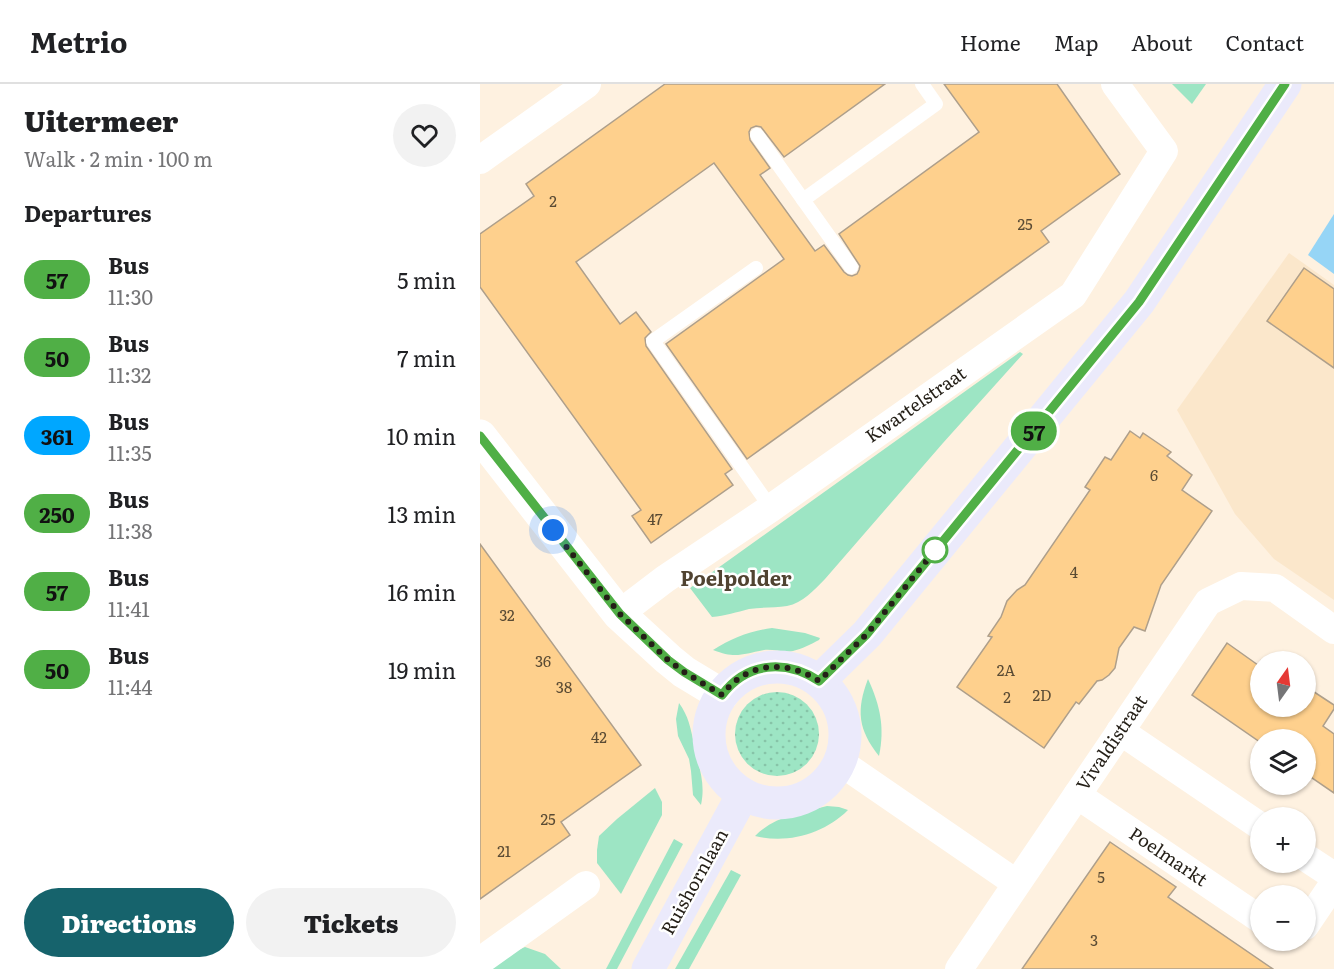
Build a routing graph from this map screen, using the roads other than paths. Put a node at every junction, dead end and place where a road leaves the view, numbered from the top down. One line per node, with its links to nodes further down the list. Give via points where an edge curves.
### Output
1 (587, 84): 6 (street)
2 (922, 84): 7 (lane, via 936,104)
3 (1115, 84): 11 (street, Kwartelstraat, via 1164,151 1073,295)
4 (1285, 84): 14 (main road, via 1139,302 867,634)
5 (757, 135): 7 (lane)
6 (480, 160)
7 (803, 200): 8 (lane)
8 (851, 267)
9 (756, 268): 11 (lane, via 653,341)
10 (480, 436): 12 (street)
11 (771, 508): 12 (street, Kwartelstraat)
12 (620, 614): 15 (street, via 668,660)
13 (1334, 630): 16 (street, Vivaldistraat, via 1275,588 1240,586 1208,602)
14 (819, 681): 15 (main road, via 795,669 768,667 742,676); 17 (main road, via 841,710 845,745)
15 (722, 695): 18 (main road, via 711,715 710,749 719,771)
16 (1120, 731): 19 (street, Vivaldistraat); 20 (street)
17 (840, 762): 18 (main road, via 819,789 798,799 765,802); 23 (street)
18 (743, 794): 29 (main road, Ruishornlaan)
19 (1077, 795): 23 (street, Vivaldistraat); 27 (street, Poelmarkt)
20 (1250, 819)
21 (1316, 864): 22 (street)
22 (1334, 876)
23 (1016, 883): 30 (street, Vivaldistraat)
24 (1334, 883): 26 (street)
25 (586, 885): 28 (street)
26 (1316, 910)
27 (1250, 912)
28 (480, 961)
29 (648, 969)
30 (958, 969)

